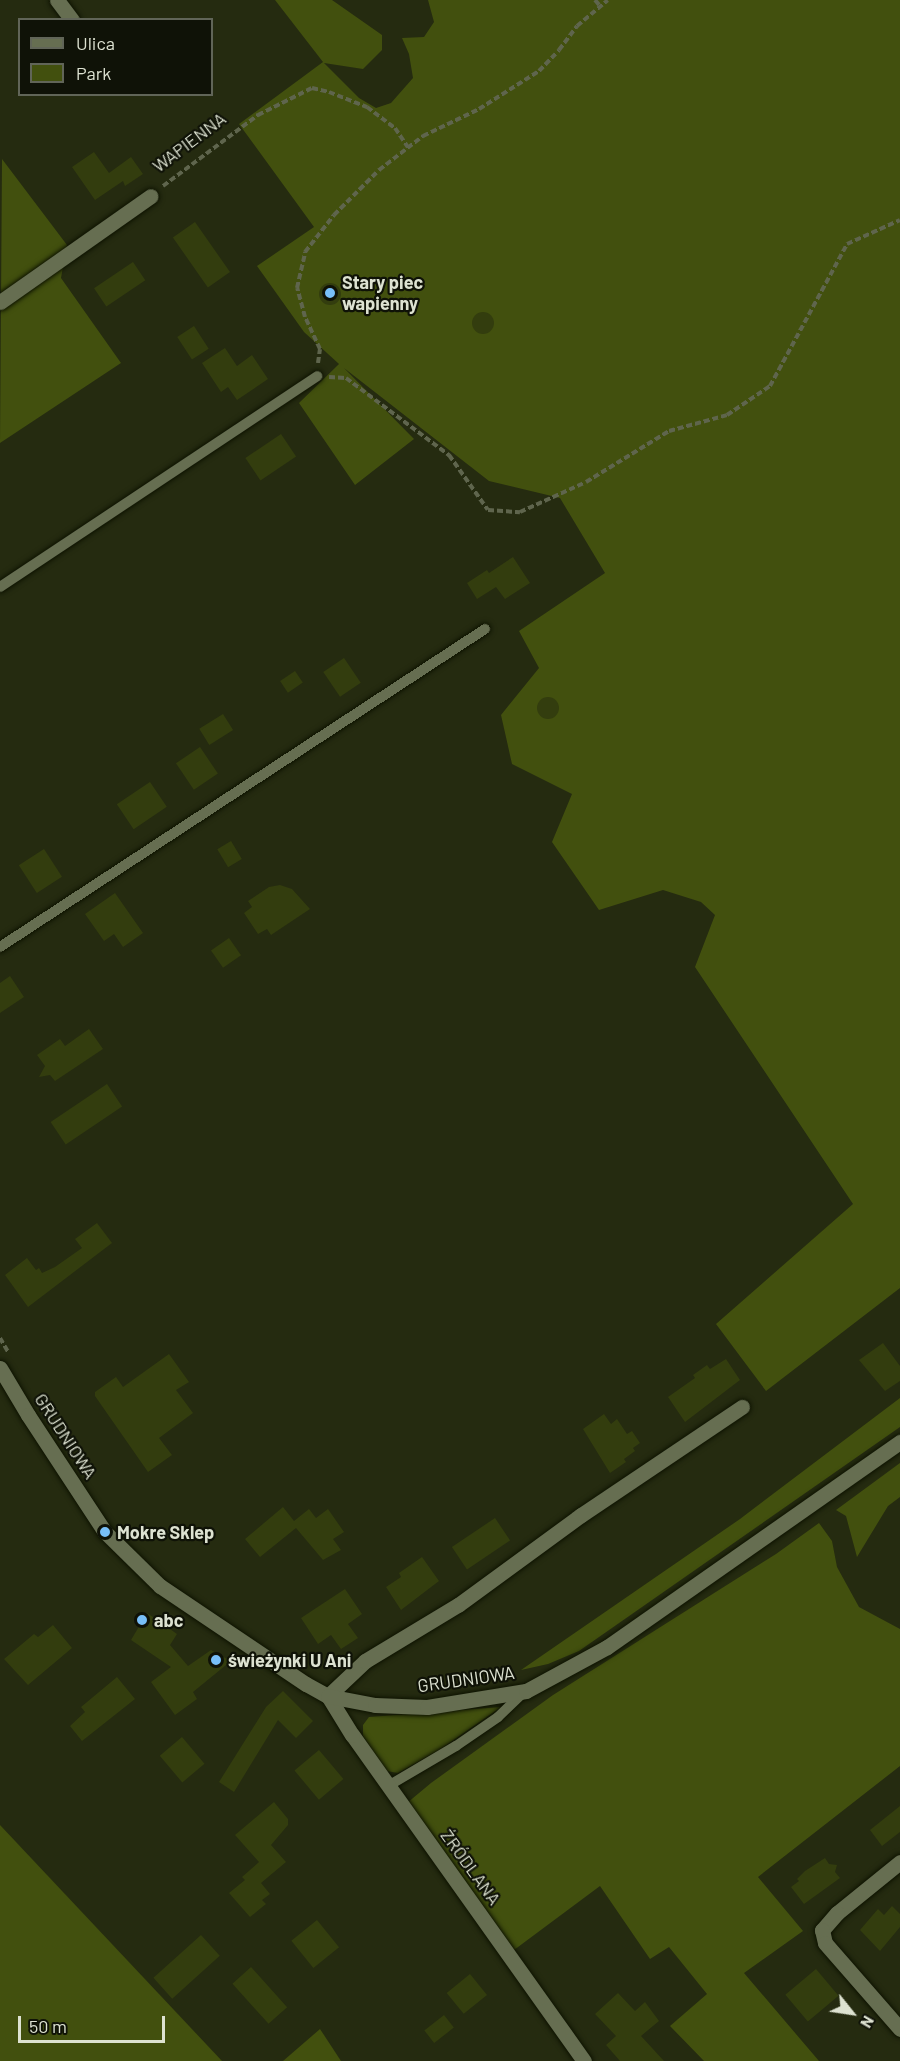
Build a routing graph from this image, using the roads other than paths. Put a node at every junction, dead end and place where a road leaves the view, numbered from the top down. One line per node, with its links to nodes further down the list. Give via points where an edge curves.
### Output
1 (57, 0): 2 (street)
2 (70, 18)
3 (151, 196): 4 (street, WAPIENNA)
4 (0, 302)
5 (317, 376): 6 (lane)
6 (0, 587)
7 (485, 629): 8 (lane)
8 (0, 947)
9 (0, 1368): 13 (street, GRUDNIOWA, via 105,1532 160,1586)
10 (742, 1407): 13 (street, via 580,1515 458,1605 365,1661)
11 (900, 1442): 12 (street, GRUDNIOWA, via 607,1647)
12 (526, 1690): 13 (street, GRUDNIOWA, via 427,1707 375,1705); 14 (lane, via 498,1717)
13 (328, 1696): 14 (street, ŹRÓDLANA)
14 (388, 1786): 17 (street, ŹRÓDLANA)
15 (900, 1862): 16 (street, via 822,1930 825,1942)
16 (900, 2029)
17 (584, 2061)

